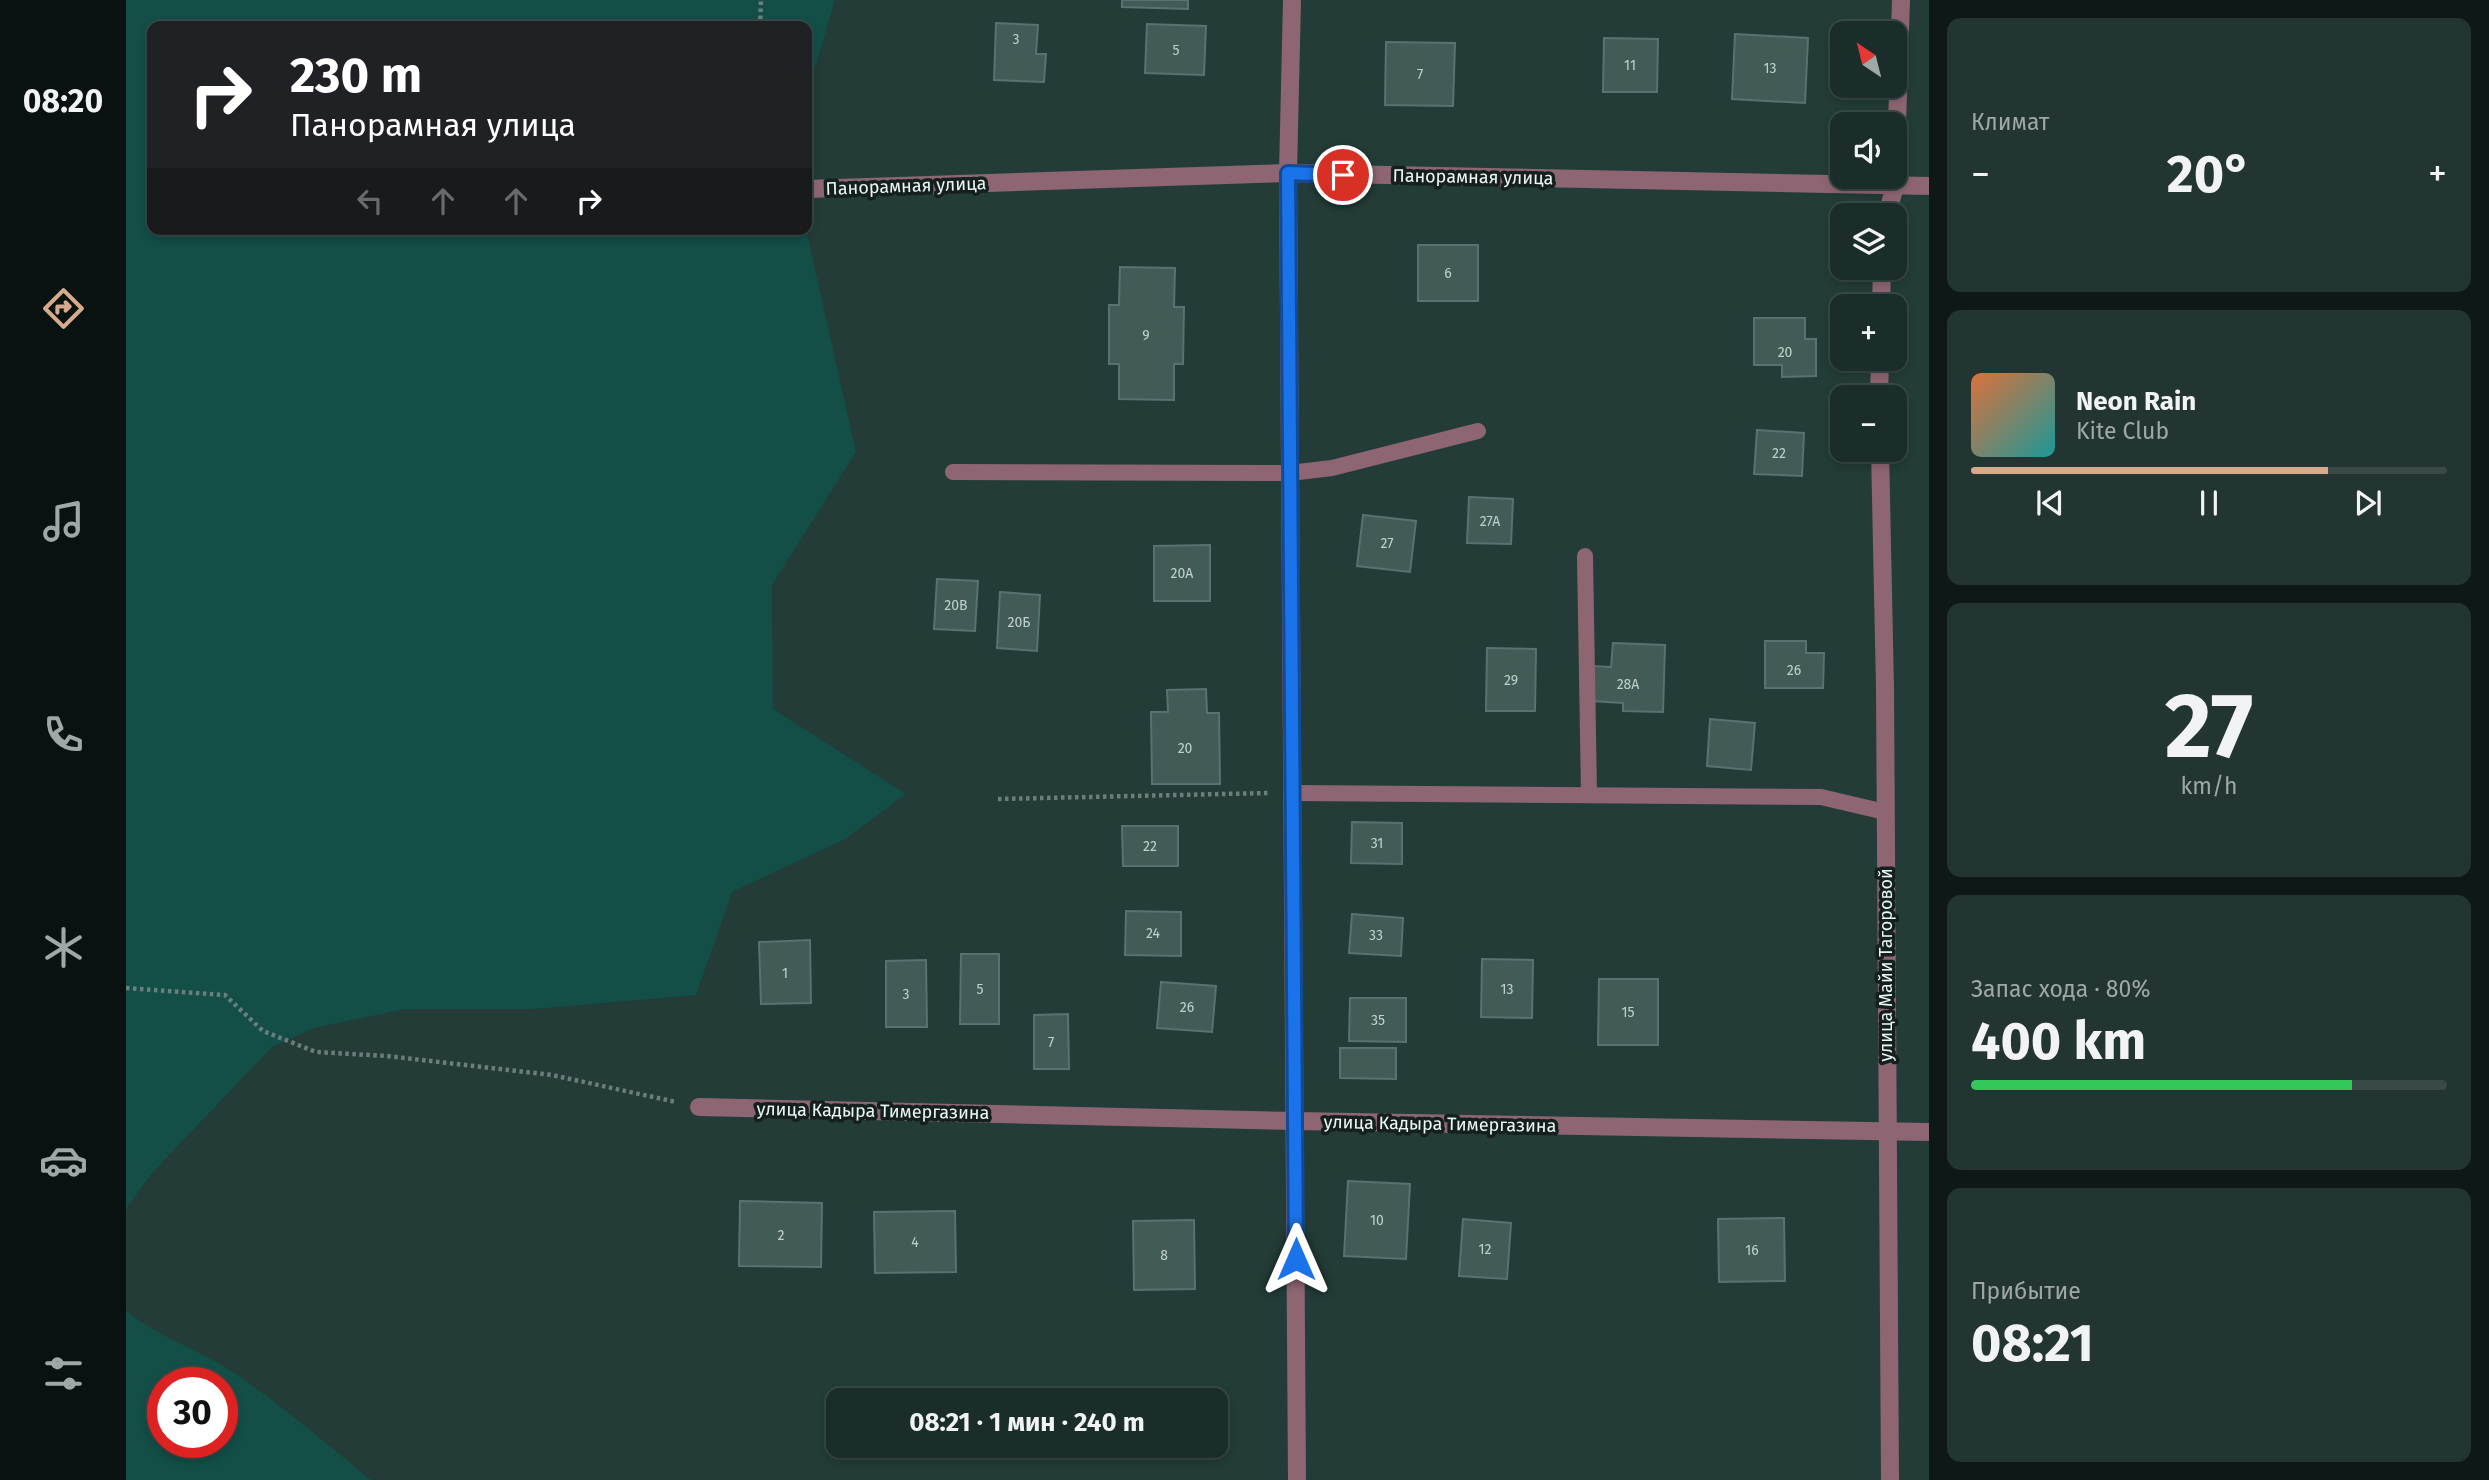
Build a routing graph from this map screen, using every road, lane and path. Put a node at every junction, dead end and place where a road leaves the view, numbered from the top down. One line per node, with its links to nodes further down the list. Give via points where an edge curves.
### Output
1 (761, 0): 4 (path)
2 (1292, 0): 6 (street)
3 (1901, 0): 5 (street)
4 (760, 21)
5 (1897, 112)
6 (1288, 173): 7 (street, Панорамная улица); 10 (street, Панорамная улица); 14 (street)
7 (1830, 185)
8 (1907, 186): 9 (street, Панорамная улица)
9 (1929, 187)
10 (812, 189)
11 (1478, 431): 14 (lane, via 1332,468)
12 (1880, 462): 19 (street, улица Майи Тагоровой)
13 (953, 472): 14 (lane)
14 (1290, 473): 16 (street)
15 (1585, 556): 17 (lane)
16 (1293, 793): 17 (lane); 18 (path); 22 (street)
17 (1589, 794): 19 (lane, via 1821,797)
18 (998, 799)
19 (1885, 812): 23 (street, улица Майи Тагоровой)
20 (126, 988): 21 (path, via 225,995 263,1031 316,1052 552,1075)
21 (699, 1107): 22 (street, улица Кадыра Тимергазина)
22 (1295, 1121): 23 (street, улица Кадыра Тимергазина); 25 (street)
23 (1887, 1132): 24 (street, улица Кадыра Тимергазина); 26 (street, улица Майи Тагоровой)
24 (1929, 1132)
25 (1297, 1480)
26 (1890, 1480)

